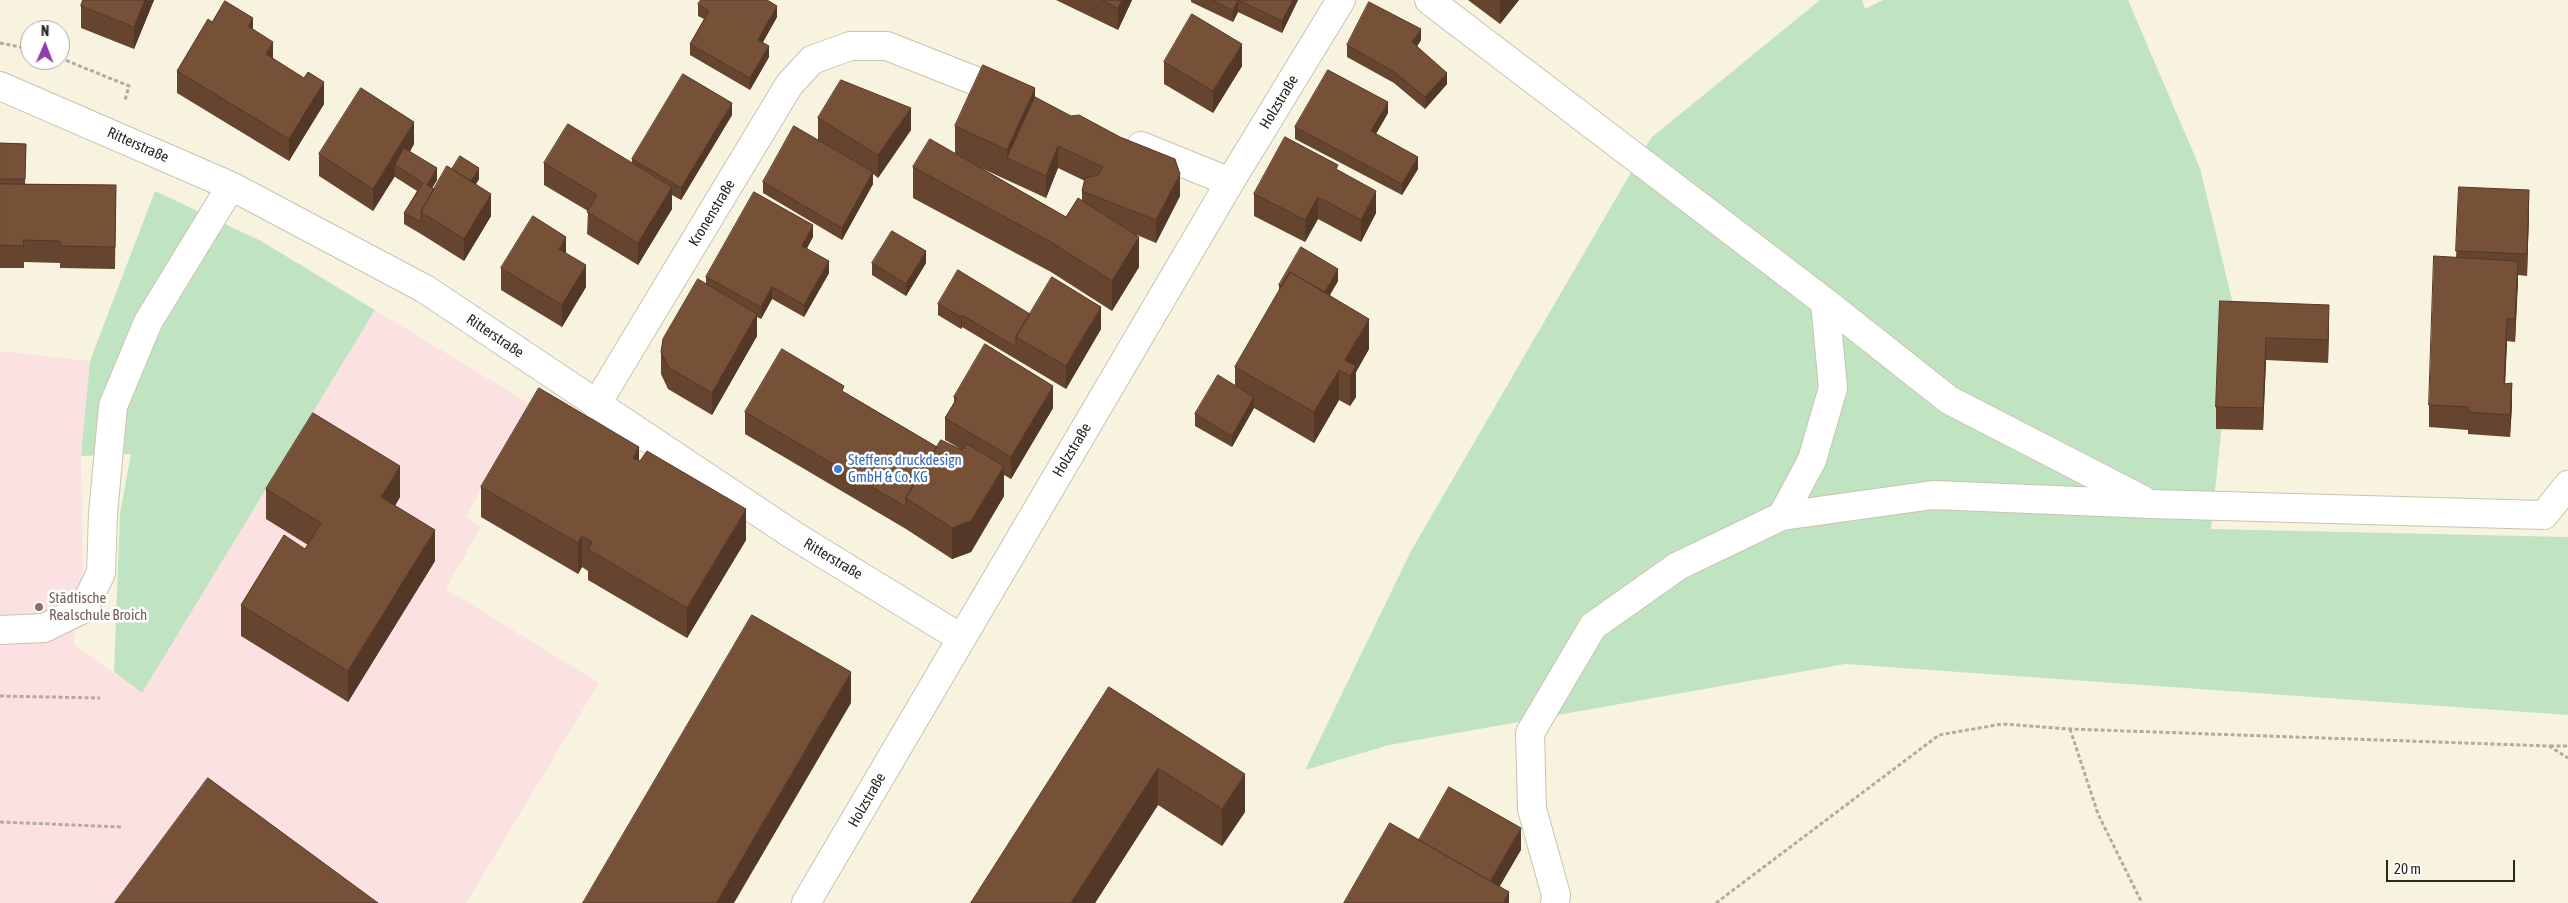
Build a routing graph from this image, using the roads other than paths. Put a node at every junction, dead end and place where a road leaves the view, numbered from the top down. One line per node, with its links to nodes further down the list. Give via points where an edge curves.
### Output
1 (1341, 0): 6 (street, Holzstraße)
2 (1429, 0): 8 (street)
3 (0, 86): 7 (street, Ritterstraße)
4 (1035, 104): 9 (street, Kronenstraße, via 887,46 850,46 812,60 789,85)
5 (1119, 138): 6 (street)
6 (1230, 182): 14 (street, Holzstraße)
7 (231, 186): 9 (street, Ritterstraße, via 425,289); 13 (street, via 148,322 113,406 101,573 82,608 44,628)
8 (1825, 302): 11 (street, via 1949,400); 12 (street, via 1832,388 1812,460)
9 (596, 405): 14 (street, Ritterstraße, via 792,535)
10 (2568, 485): 11 (street, via 2544,515)
11 (2151, 504): 12 (street, via 1933,495)
12 (1782, 516): 16 (street, via 1678,566 1593,626 1588,634 1530,733 1532,809 1556,895)
13 (0, 630)
14 (961, 638): 15 (street, Holzstraße)
15 (806, 903)
16 (1555, 903)

